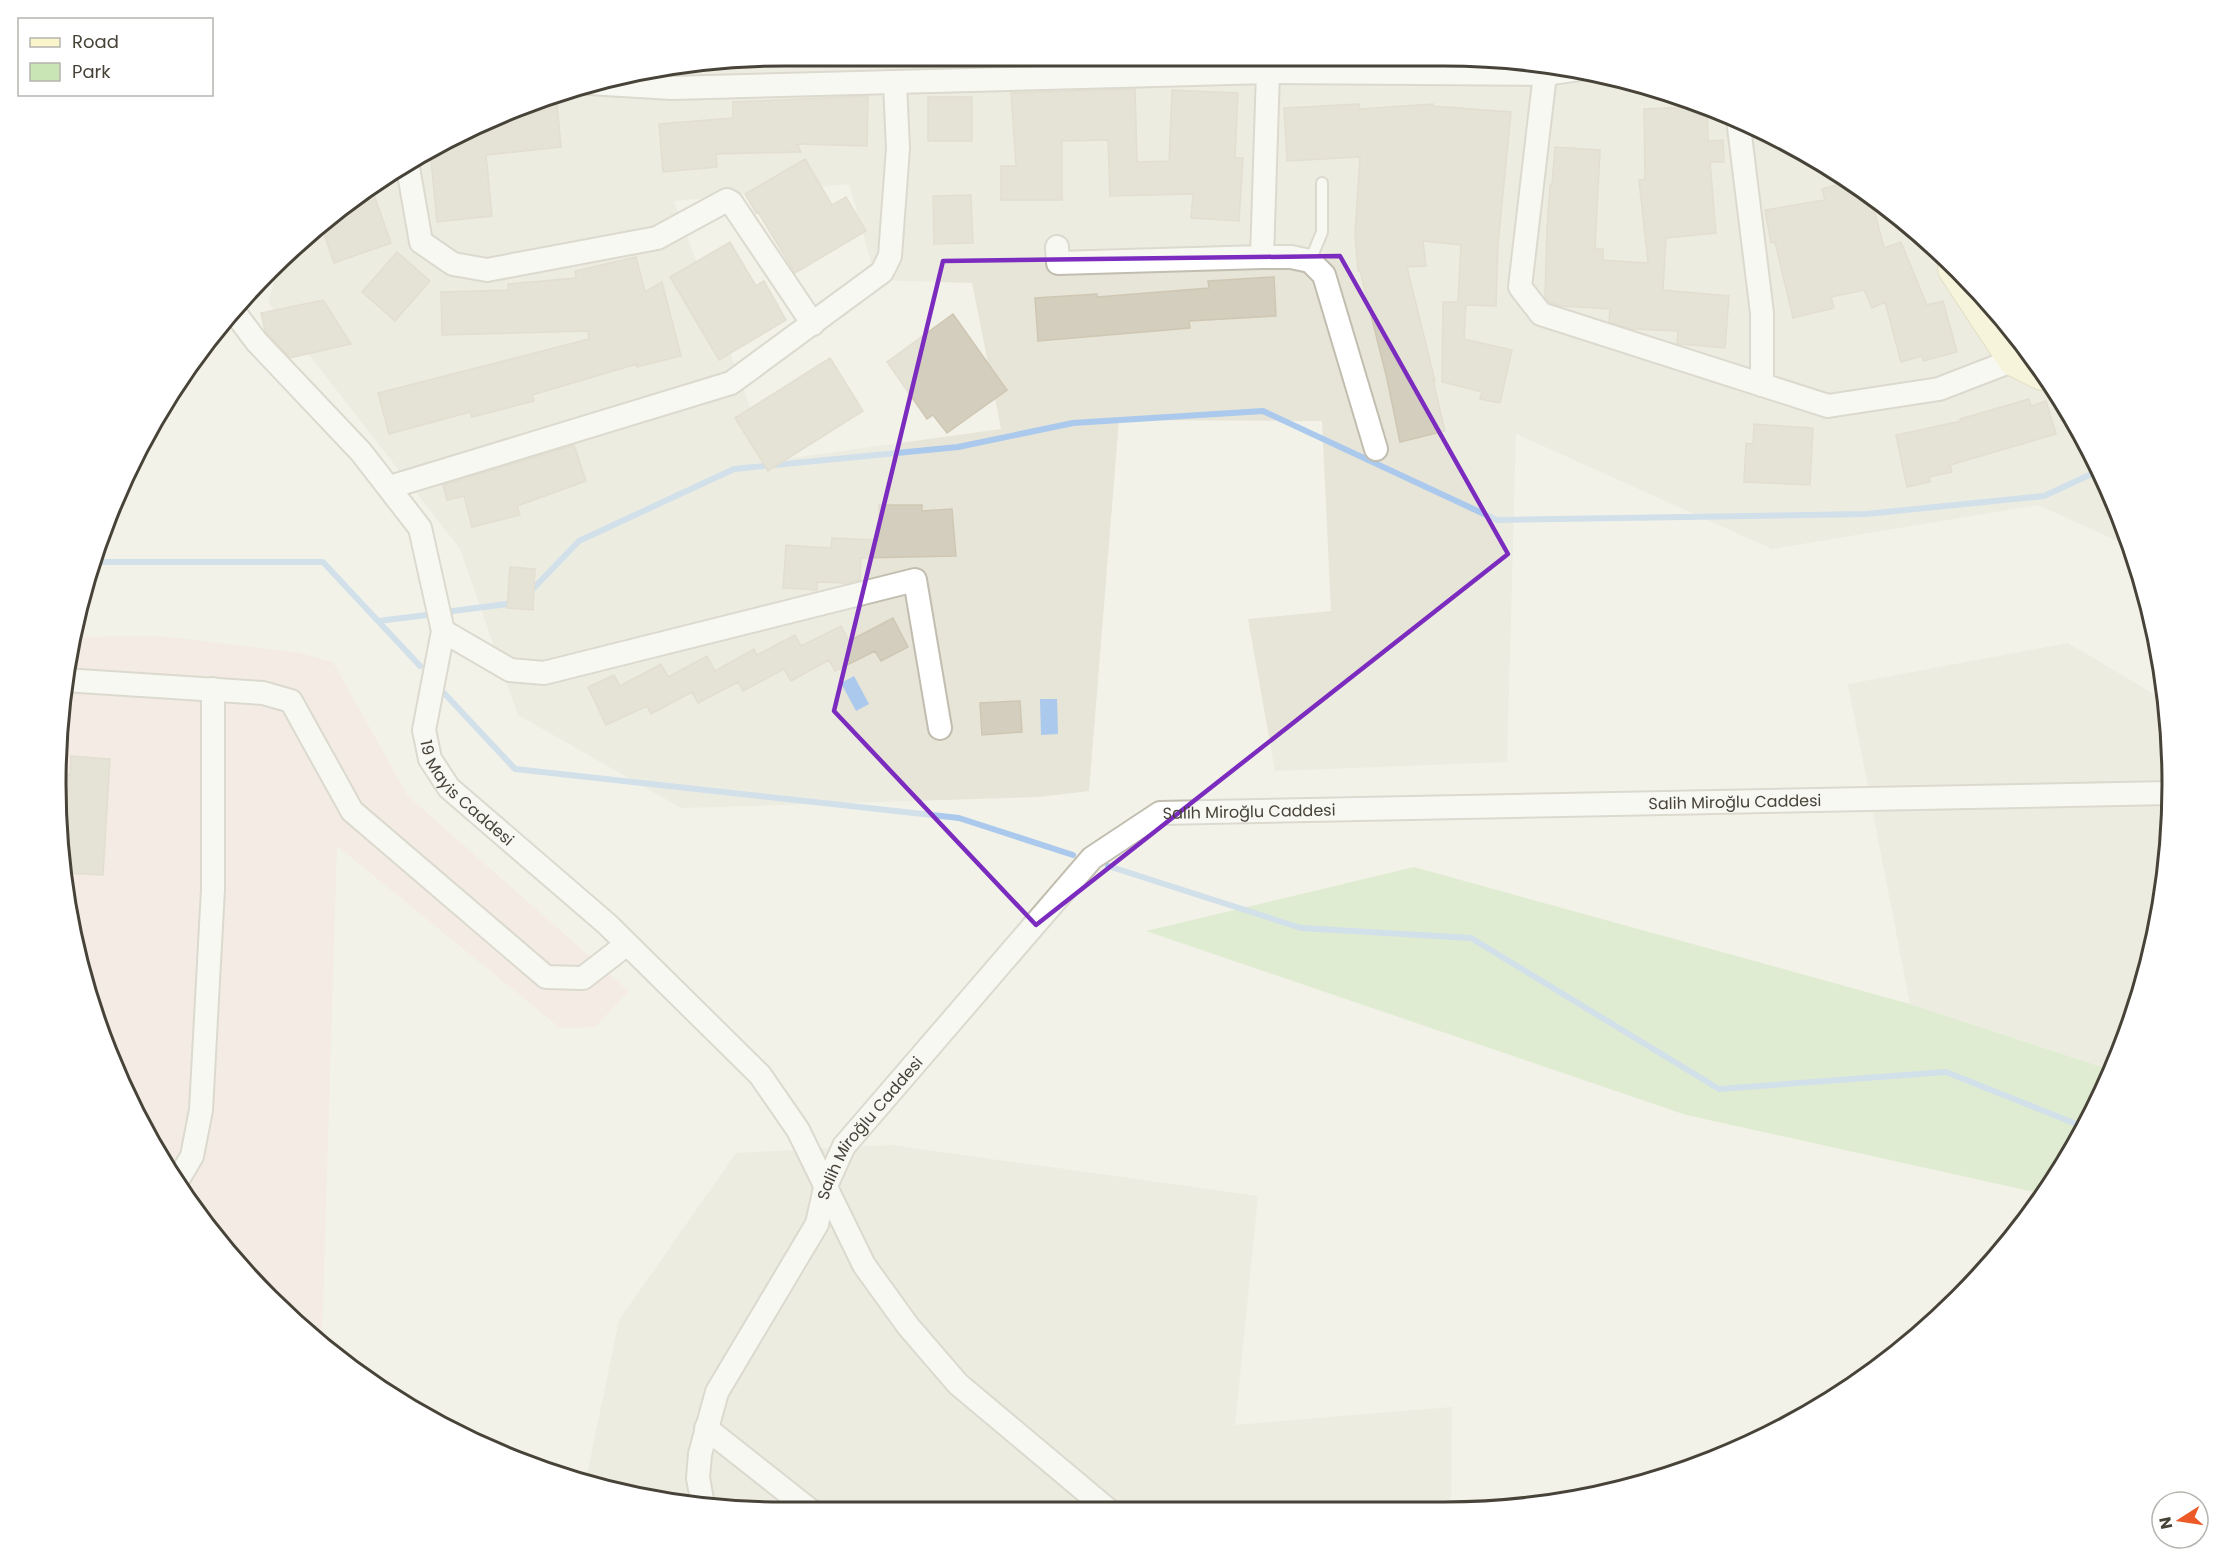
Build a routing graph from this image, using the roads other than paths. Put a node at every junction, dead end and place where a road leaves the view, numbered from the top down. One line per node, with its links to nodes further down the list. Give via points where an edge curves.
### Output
1 (1156, 66): 7 (street)
2 (1184, 66): 3 (street)
3 (1268, 72): 4 (street); 12 (street)
4 (1545, 74): 19 (street, via 1520,287 1541,314)
5 (672, 79): 6 (street); 7 (street)
6 (642, 80)
7 (895, 84): 16 (street, via 898,148 890,256 882,272)
8 (1739, 130): 19 (street, via 1762,313)
9 (409, 172): 16 (street, via 420,242 453,264 487,270 657,238 727,200)
10 (1322, 183): 13 (lane, via 1322,232)
11 (1057, 247): 12 (street, via 1058,263)
12 (1262, 257): 13 (street)
13 (1310, 261): 20 (street, via 1324,275)
14 (1976, 302): 17 (street)
15 (238, 318): 21 (street, 19 Mayis Caddesi)
16 (813, 324): 21 (street, via 731,383)
17 (2014, 360): 18 (street); 19 (street, via 1939,389 1828,406)
18 (2028, 367)
19 (1762, 385)
20 (1376, 449)
21 (390, 487): 22 (street, 19 Mayis Caddesi, via 420,528)
22 (443, 631): 25 (street, via 510,670 544,673 915,580); 27 (street, 19 Mayis Caddesi, via 424,730 429,759 449,788)
23 (74, 681): 24 (street)
24 (213, 690): 27 (street, via 263,693 291,701 352,811 546,977 583,978); 28 (street, via 213,890 201,1110 192,1156)
25 (940, 728)
26 (2162, 793): 29 (street, Salih Miroğlu Caddesi, via 1160,813 1092,858 844,1146)
27 (627, 944): 29 (street, 19 Mayis Caddesi, via 760,1075 798,1130)
28 (181, 1174)
29 (825, 1188): 30 (street, via 817,1224 717,1392); 33 (street, Salih Miroğlu Caddesi, via 864,1265 908,1326 958,1384)
30 (706, 1428): 31 (street, via 698,1478); 32 (street)
31 (701, 1497)
32 (801, 1502)
33 (1099, 1502)

